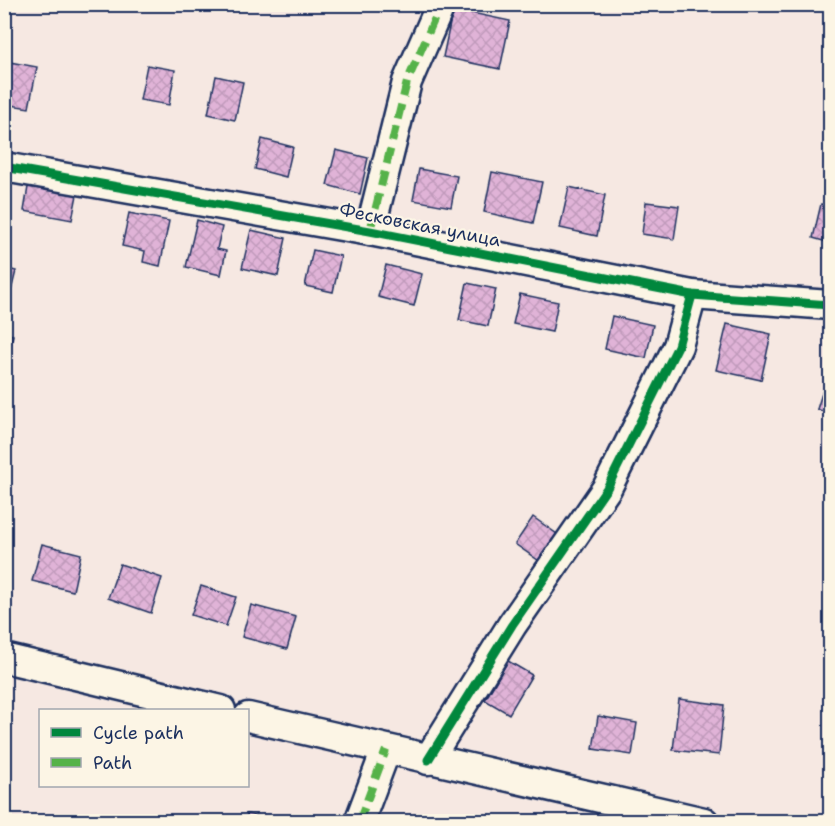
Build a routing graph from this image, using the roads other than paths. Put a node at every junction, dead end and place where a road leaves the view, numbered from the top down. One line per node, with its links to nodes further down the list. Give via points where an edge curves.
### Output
1 (441, 4): 3 (street, via 407,82)
2 (4, 166): 3 (street, Фесковская улица)
3 (370, 231): 4 (street, Фесковская улица)
4 (692, 295): 5 (street, Фесковская улица); 10 (street, via 678,346 608,488 512,625)
5 (831, 305)
6 (4, 658): 7 (street)
7 (213, 709)
8 (249, 717): 9 (street)
9 (386, 750): 10 (street); 12 (street)
10 (428, 760): 11 (street)
11 (688, 820)
12 (359, 822)

